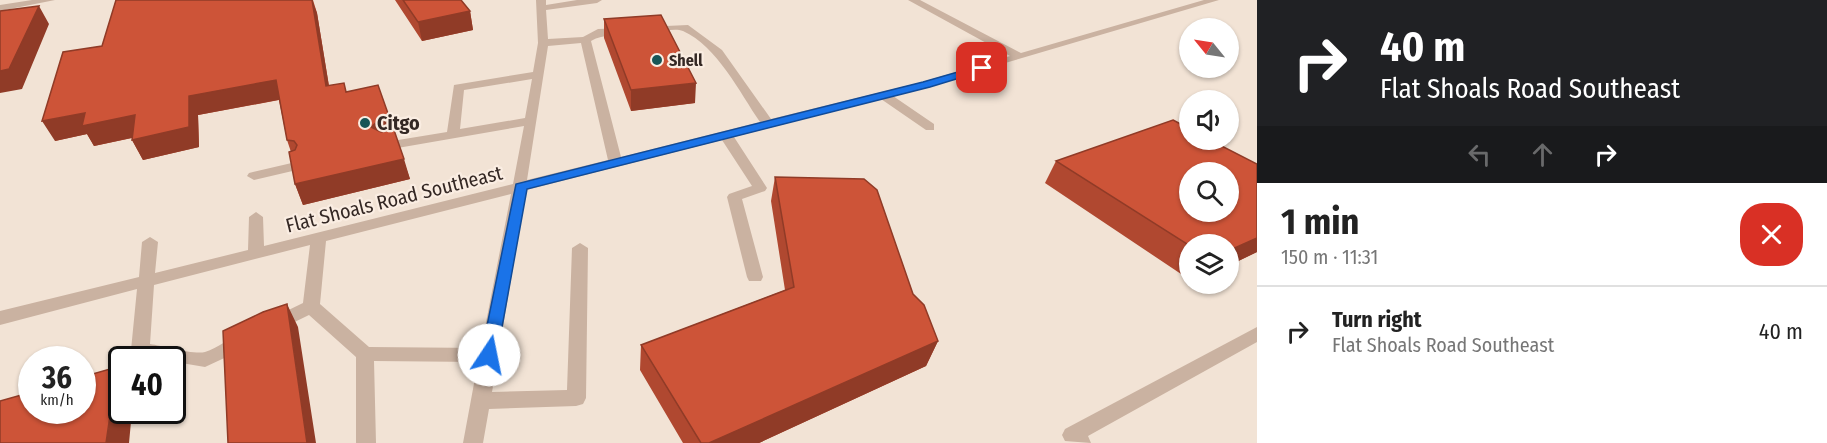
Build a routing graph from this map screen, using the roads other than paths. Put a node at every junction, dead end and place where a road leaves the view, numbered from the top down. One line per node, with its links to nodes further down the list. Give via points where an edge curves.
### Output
1 (50, 0): 7 (street)
2 (597, 0): 5 (street)
3 (913, 0): 10 (street)
4 (1214, 0): 10 (street, Flat Shoals Road Southeast)
5 (574, 2): 6 (street)
6 (542, 4): 9 (street)
7 (0, 8)
8 (585, 40): 9 (street); 14 (street, via 598,32 684,27 718,52); 19 (street)
9 (543, 43): 11 (street)
10 (1020, 57): 12 (street, Flat Shoals Road Southeast)
11 (538, 75): 13 (street); 16 (street, via 458,87)
12 (882, 96): 14 (street, Flat Shoals Road Southeast); 15 (street)
13 (531, 121): 16 (street); 22 (street)
14 (768, 124): 17 (street, Flat Shoals Road Southeast)
15 (930, 128)
16 (453, 135): 18 (street)
17 (726, 135): 19 (street, Flat Shoals Road Southeast); 28 (street, via 765,187 734,197)
18 (386, 146)
19 (616, 163): 22 (street, Flat Shoals Road Southeast)
20 (296, 166): 21 (street)
21 (254, 176)
22 (520, 187): 24 (street, Flat Shoals Road Southeast); 34 (street)
23 (256, 217): 27 (street)
24 (319, 238): 27 (street, Flat Shoals Road Southeast); 30 (street)
25 (150, 242): 29 (street)
26 (580, 248): 35 (street, via 576,398)
27 (256, 254): 29 (street, Flat Shoals Road Southeast)
28 (755, 277)
29 (145, 282): 30 (street, via 140,350 205,360); 31 (street, Flat Shoals Road Southeast)
30 (311, 306): 33 (street)
31 (0, 318)
32 (1257, 334): 38 (street, via 1072,435)
33 (365, 354): 34 (street); 36 (street)
34 (489, 355): 35 (street)
35 (481, 401): 37 (street)
36 (366, 443)
37 (473, 443)
38 (1081, 443)

